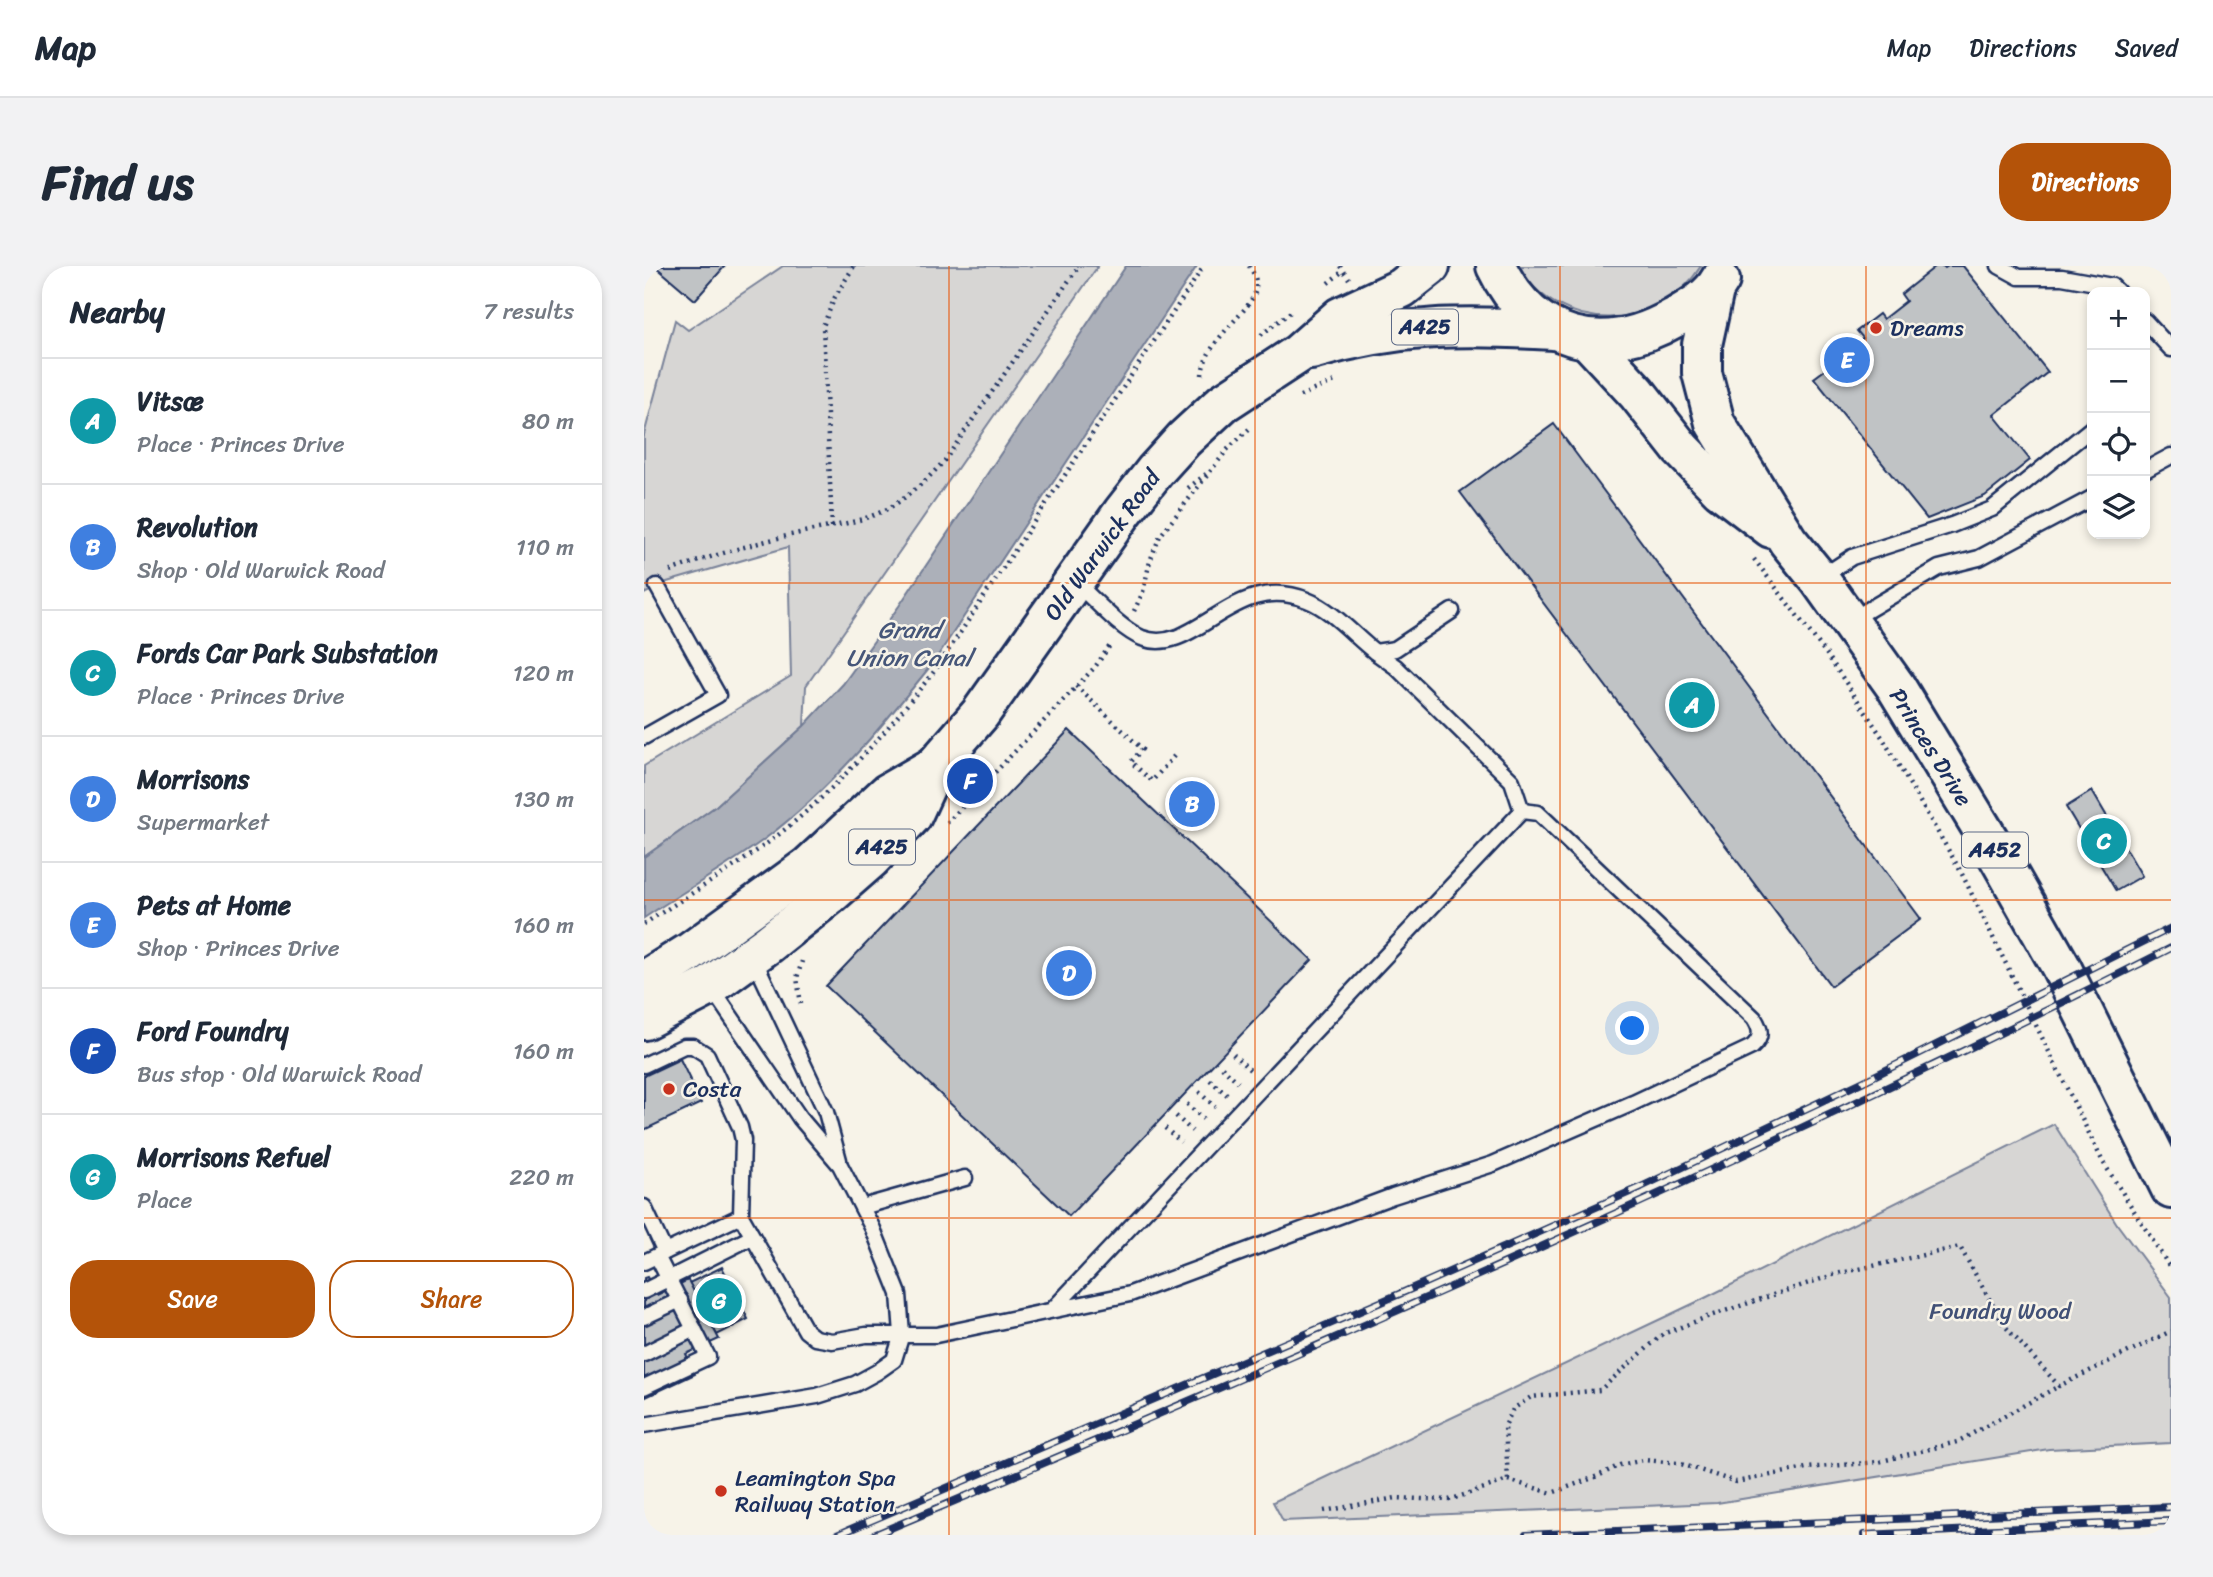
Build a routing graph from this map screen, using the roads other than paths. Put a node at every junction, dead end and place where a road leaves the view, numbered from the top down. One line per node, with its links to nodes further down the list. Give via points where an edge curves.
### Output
1 (1430, 266): 9 (main road, Old Warwick Road / A425, via 1402,288 1340,317)
2 (1496, 266): 7 (main road, Princes Drive, via 1517,298)
3 (1999, 266): 5 (lane, via 2019,277 2062,277)
4 (1721, 278): 7 (main road, A425, via 1692,307 1664,324 1628,337); 14 (main road, Princes Drive / A452, via 1702,345 1705,391 1715,424)
5 (2113, 287)
6 (2150, 326): 8 (lane)
7 (1571, 335): 9 (main road, Old Warwick Road / A425, via 1458,325 1424,327 1373,334); 14 (main road, Princes Drive / A452, via 1637,393 1720,489)
8 (2171, 349)
9 (1298, 354): 17 (main road, Old Warwick Road / A425, via 1223,403 1184,439 1123,512)
10 (2087, 432): 15 (lane, via 1992,509 1852,557)
11 (2171, 456): 12 (lane)
12 (2150, 467)
13 (2087, 501): 19 (lane, via 1979,558 1939,568)
14 (1788, 541): 15 (main road, Princes Drive / A452)
15 (1819, 579): 19 (main road, Princes Drive / A452)
16 (651, 582): 21 (lane, via 718,695)
17 (1075, 582): 20 (lane, via 1145,639 1183,635 1232,605 1260,594 1277,594 1312,602); 23 (main road, Old Warwick Road / A425, via 980,714 935,766 912,816 827,898)
18 (1452, 611): 20 (lane, via 1395,649)
19 (1849, 622): 30 (main road, Princes Drive / A452, via 1896,687 1989,840 2060,967)
20 (1375, 652): 22 (lane, via 1512,781)
21 (644, 737)
22 (1522, 811): 39 (lane); 39 (lane, via 1538,813 1754,1018 1759,1041 1493,1164 1393,1196 1130,1294)
23 (743, 938): 24 (main road, Old Warwick Road / A425); 28 (lane, via 826,1112)
24 (700, 969): 25 (main road, Old Warwick Road / A425); 26 (main road, Old Warwick Road / A425); 28 (lane, via 800,1118)
25 (644, 981)
26 (644, 1020)
27 (644, 1065): 33 (lane, via 684,1046 707,1055 743,1140)
28 (840, 1165): 32 (lane)
29 (965, 1178): 32 (lane)
30 (2171, 1189)
31 (644, 1207): 35 (lane)
32 (862, 1207): 42 (lane, via 899,1294)
33 (741, 1216): 34 (lane); 35 (lane)
34 (751, 1237): 36 (lane); 42 (lane, via 806,1331 815,1338 832,1342)
35 (656, 1257): 36 (lane)
36 (669, 1279): 37 (lane); 38 (lane)
37 (644, 1290)
38 (680, 1300): 40 (lane); 41 (lane)
39 (1054, 1308): 42 (lane, via 944,1333)
40 (644, 1317)
41 (694, 1329): 43 (lane); 44 (lane, via 708,1357)
42 (902, 1334): 45 (lane, via 894,1360 855,1384 817,1396)
43 (644, 1354)
44 (644, 1387)
45 (644, 1425)

